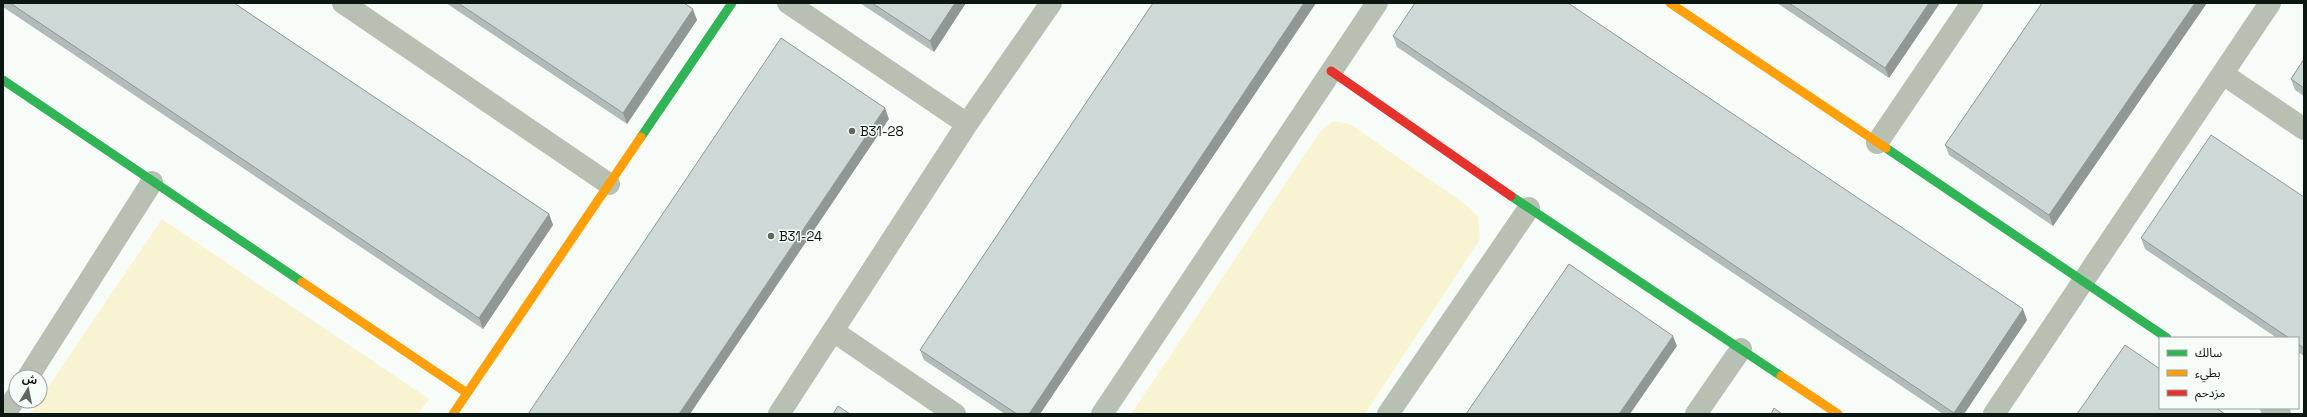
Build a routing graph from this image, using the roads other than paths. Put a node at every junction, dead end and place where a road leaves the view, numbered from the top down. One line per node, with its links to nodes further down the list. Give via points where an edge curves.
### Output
1 (343, 3): 16 (street)
2 (732, 3): 16 (street)
3 (788, 3): 12 (street)
4 (1051, 3): 12 (street)
5 (1377, 3): 9 (street)
6 (1670, 3): 14 (street)
7 (1972, 3): 14 (street)
8 (2270, 3): 10 (street)
9 (1331, 71): 17 (street); 27 (street)
10 (2223, 74): 13 (street); 18 (street)
11 (3, 80): 15 (street)
12 (967, 124): 19 (street)
13 (2304, 130)
14 (1877, 143): 18 (street)
15 (152, 182): 22 (street); 23 (street)
16 (609, 184): 23 (street)
17 (1529, 208): 21 (street); 28 (street)
18 (2084, 282): 20 (street); 31 (street)
19 (833, 331): 25 (street); 26 (street)
20 (2166, 337)
21 (1740, 349): 29 (street); 30 (street)
22 (33, 369)
23 (467, 393): 24 (street)
24 (453, 414)
25 (779, 414)
26 (955, 414)
27 (1102, 414)
28 (1388, 414)
29 (1696, 414)
30 (1838, 414)
31 (1994, 414)

